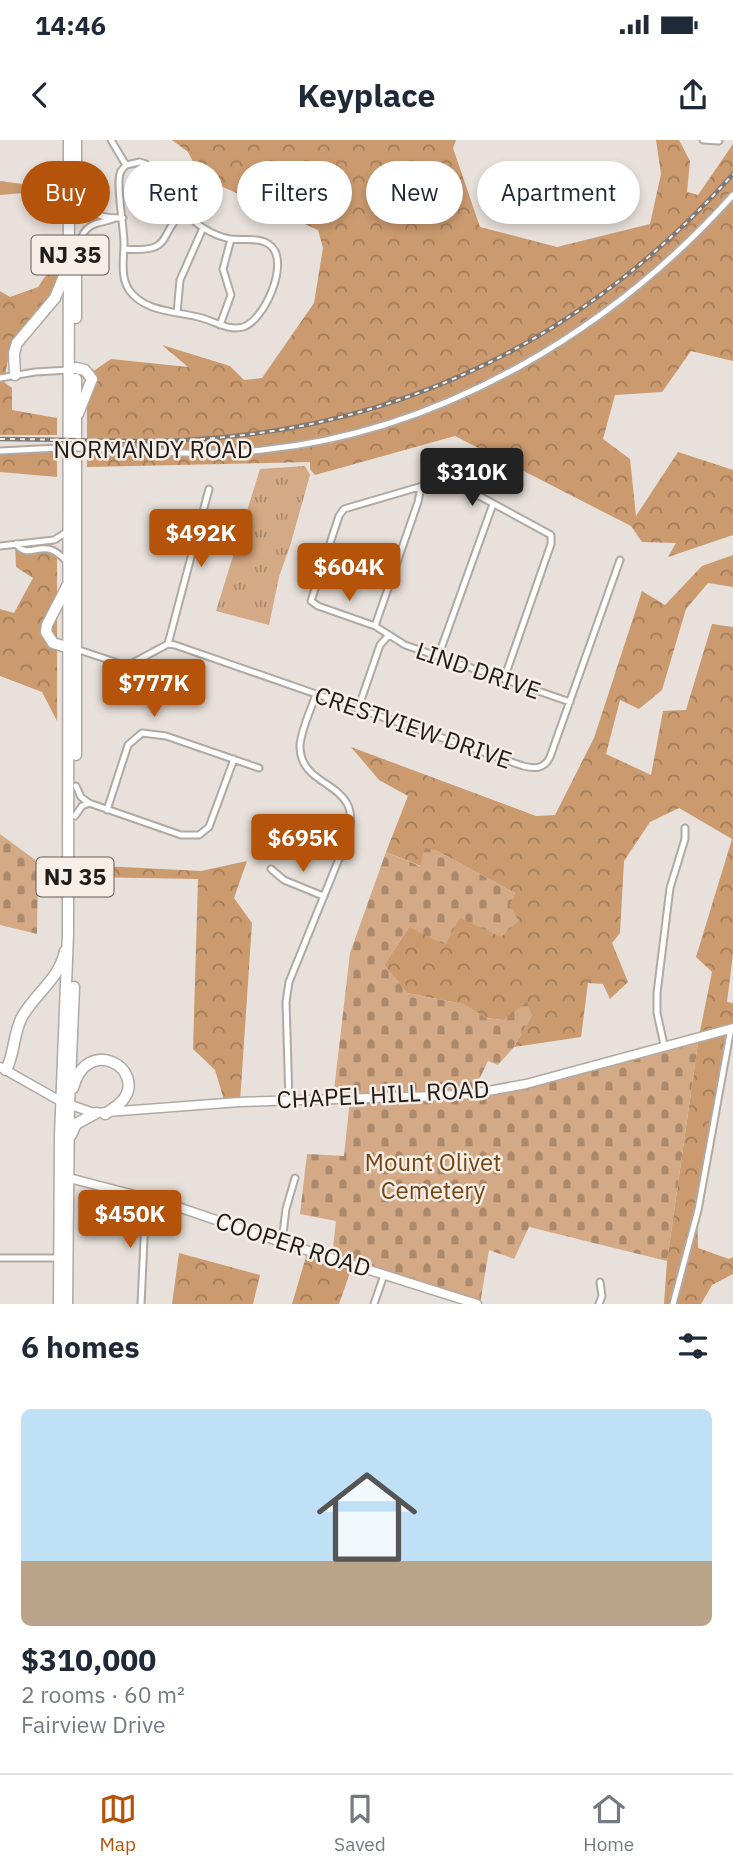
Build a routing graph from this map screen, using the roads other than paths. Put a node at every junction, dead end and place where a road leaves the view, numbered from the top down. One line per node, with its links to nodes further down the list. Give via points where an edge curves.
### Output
1 (69, 140): 19 (highway, NJ 35)
2 (76, 140): 6 (highway, NJ 35)
3 (111, 140): 7 (street)
4 (703, 140): 5 (street)
5 (719, 141)
6 (76, 161)
7 (124, 162)
8 (124, 169): 12 (street, via 119,178)
9 (733, 195): 27 (street, NORMANDY ROAD, bridge, via 664,264 598,316 510,371 430,408 353,434 261,450 184,454 58,448)
10 (110, 217): 11 (street)
11 (113, 218): 12 (street); 20 (street, via 86,230)
12 (123, 218): 18 (street)
13 (76, 224): 20 (highway, NJ 35)
14 (174, 224): 18 (street, via 156,247)
15 (199, 224): 16 (street)
16 (203, 228): 17 (street); 21 (street, via 180,280)
17 (231, 239): 22 (street, via 223,264 230,295); 22 (street, via 270,245 278,256 279,269 256,320 237,328)
18 (124, 249): 21 (street, via 124,278 132,294)
19 (69, 253): 23 (highway, NJ 35); 24 (highway, via 59,291 17,343)
20 (76, 265): 23 (highway, NJ 35)
21 (177, 313): 22 (street)
22 (220, 325)
23 (73, 369): 24 (street); 26 (highway, NJ 35); 26 (highway, via 85,370 92,379); 31 (highway, NJ 35)
24 (15, 375): 25 (street)
25 (0, 378)
26 (75, 425): 40 (highway, NJ 35)
27 (0, 452)
28 (421, 486): 30 (street, via 447,481); 37 (street); 37 (street, via 344,509 339,516 312,601)
29 (209, 489): 39 (street)
30 (493, 504): 41 (street); 42 (street, via 551,535)
31 (67, 532): 32 (street, via 54,540); 35 (highway, NJ 35)
32 (16, 544): 33 (street); 35 (street, via 27,551 53,549)
33 (0, 546)
34 (620, 559): 44 (street, CRESTVIEW DRIVE)
35 (67, 562): 36 (highway, NJ 35)
36 (67, 585): 40 (highway, NJ 35); 40 (highway, via 46,628 50,642)
37 (374, 626): 38 (street, LIND DRIVE)
38 (388, 635): 41 (street, LIND DRIVE); 45 (street, via 380,645)
39 (168, 644): 40 (street, via 127,666); 43 (street, CRESTVIEW DRIVE)
40 (73, 649): 48 (highway, NJ 35); 55 (highway, NJ 35)
41 (438, 657): 42 (street, LIND DRIVE)
42 (504, 679): 44 (street, LIND DRIVE)
43 (316, 694): 45 (street, CRESTVIEW DRIVE); 54 (street, via 302,738 302,757 315,777 343,796 351,817 347,839)
44 (570, 702): 45 (street, CRESTVIEW DRIVE, via 548,761 535,768)
45 (358, 709)
46 (234, 759): 47 (street); 50 (street, via 209,827 200,835 181,835); 50 (street, via 166,736 142,733 128,745)
47 (260, 768)
48 (75, 786): 49 (street); 51 (highway, NJ 35)
49 (89, 803): 50 (street); 51 (street)
50 (107, 810)
51 (75, 816): 60 (highway, NJ 35, via 74,982)
52 (685, 828): 57 (street, via 670,888 657,993)
53 (271, 869): 54 (street)
54 (323, 896): 59 (street, via 288,987)
55 (68, 934): 58 (highway, via 58,970 18,1025 13,1054); 60 (highway, NJ 35)
56 (732, 1028): 57 (street, CHAPEL HILL ROAD); 77 (street, via 698,1210)
57 (664, 1045): 59 (street, CHAPEL HILL ROAD, via 526,1084 472,1094)
58 (3, 1069): 60 (street, CHAPEL HILL ROAD)
59 (289, 1100): 61 (street, CHAPEL HILL ROAD)
60 (65, 1104): 61 (street, CHAPEL HILL ROAD); 61 (highway, via 80,1069 95,1060 108,1060 124,1072 128,1089 123,1100); 62 (highway, NJ 35); 68 (highway, NJ 35)
61 (101, 1113): 62 (highway, via 76,1124)
62 (69, 1139): 63 (highway, NJ 35)
63 (69, 1178): 65 (street, COOPER ROAD); 72 (highway, NJ 35)
64 (295, 1178): 66 (street)
65 (146, 1197): 66 (street, COOPER ROAD); 73 (street)
66 (282, 1242): 69 (street, COOPER ROAD)
67 (0, 1258): 68 (street)
68 (59, 1258): 71 (highway, NJ 35)
69 (384, 1275): 74 (street); 75 (street, COOPER ROAD)
70 (600, 1282): 76 (street)
71 (59, 1304)
72 (67, 1304)
73 (141, 1304)
74 (374, 1304)
75 (477, 1304)
76 (599, 1304)
77 (673, 1304)

